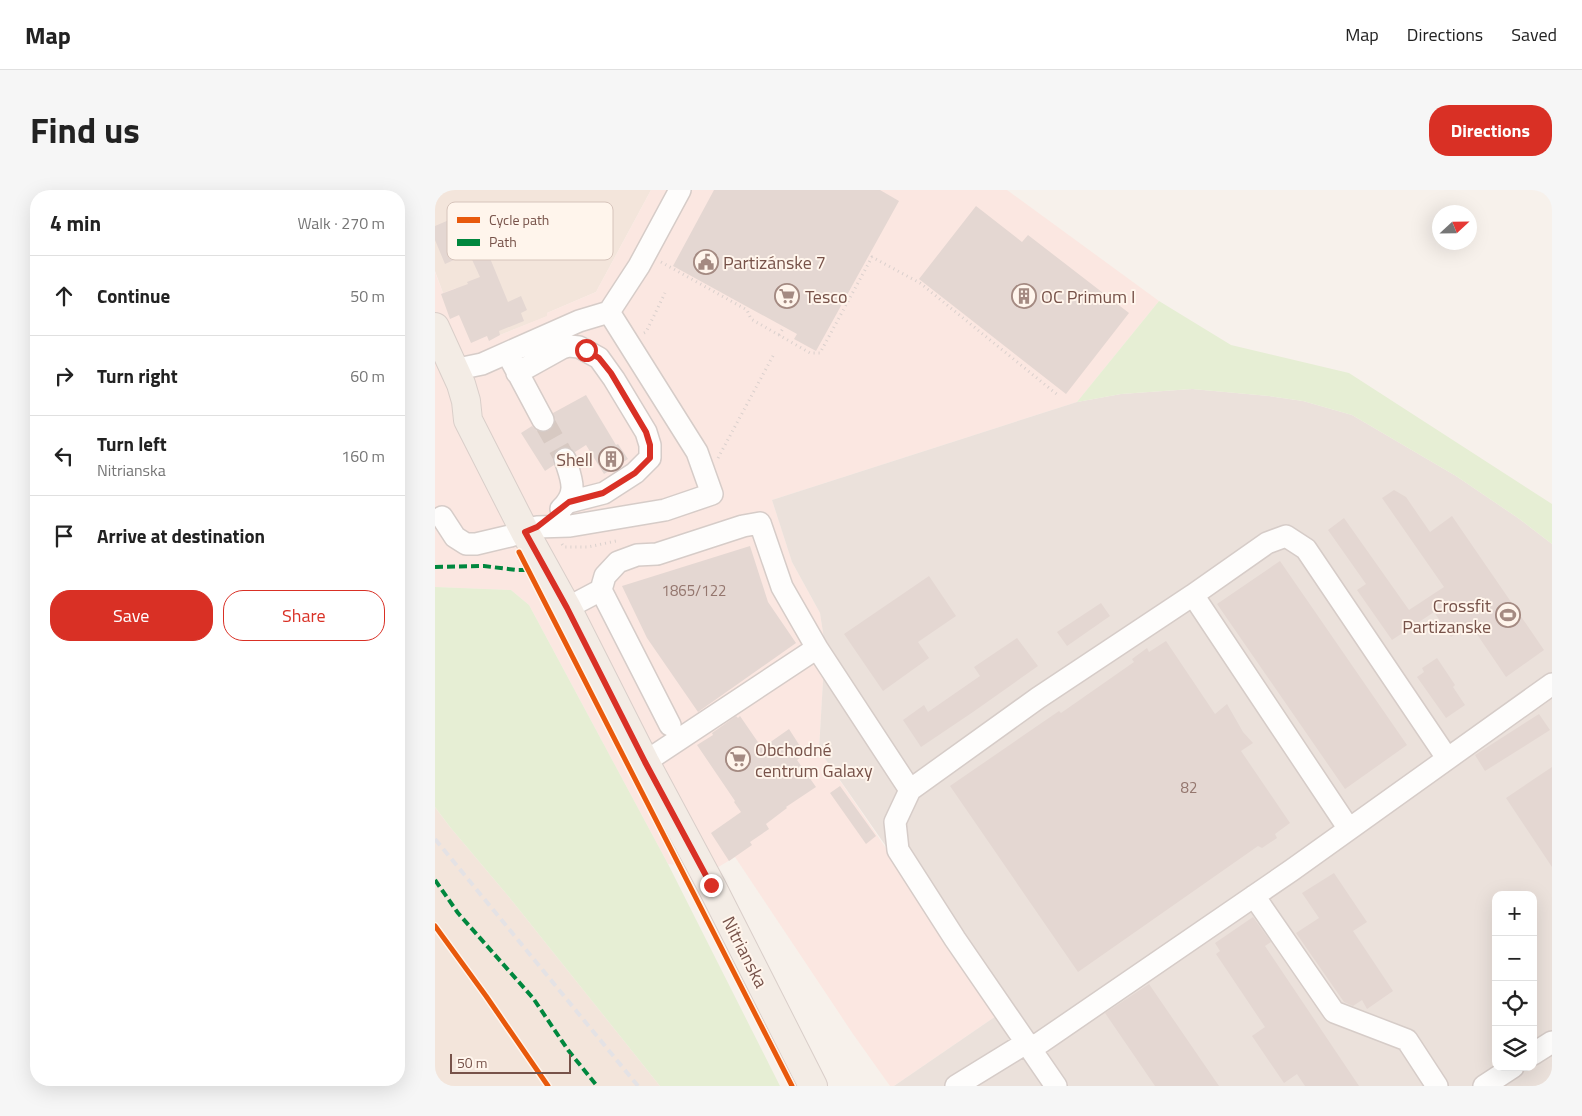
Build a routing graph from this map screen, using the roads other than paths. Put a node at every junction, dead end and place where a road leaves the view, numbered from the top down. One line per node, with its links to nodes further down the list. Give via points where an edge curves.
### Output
1 (679, 190): 2 (lane, via 639,266)
2 (609, 312): 4 (lane, via 579,321); 12 (lane, via 697,452 712,494 665,510)
3 (435, 327): 5 (main road, Nitrianska)
4 (507, 353): 5 (lane, via 482,364); 6 (lane)
5 (444, 371): 13 (main road, Nitrianska, via 461,384 468,420 495,472)
6 (517, 373): 7 (lane); 9 (lane, via 569,346 579,347 599,358 646,432 650,445 650,458)
7 (543, 420)
8 (565, 459): 10 (lane, via 574,489)
9 (611, 489): 10 (lane); 12 (lane, via 613,503)
10 (569, 502): 13 (lane)
11 (442, 517): 13 (lane, via 455,537 466,544)
12 (625, 517): 13 (lane)
13 (531, 529): 16 (main road, Nitrianska)
14 (601, 590): 16 (lane); 17 (lane, via 605,576 618,562 657,554 760,523 782,587); 19 (lane)
15 (1193, 595): 20 (lane, via 1267,543 1286,536 1306,549); 22 (lane, via 1038,698); 23 (lane)
16 (567, 608): 21 (main road, Nitrianska)
17 (817, 648): 21 (lane); 22 (lane)
18 (1552, 684): 20 (lane)
19 (670, 725)
20 (1447, 758): 23 (lane)
21 (645, 762): 29 (main road, Nitrianska)
22 (910, 790): 26 (lane, via 895,822 898,850)
23 (1349, 829): 24 (lane)
24 (1254, 896): 26 (lane); 32 (lane, via 1334,1012 1407,1040)
25 (1552, 1042): 27 (lane)
26 (1028, 1046): 30 (lane); 31 (lane)
27 (1537, 1051)
28 (1507, 1071): 33 (lane)
29 (813, 1086)
30 (956, 1086)
31 (1056, 1086)
32 (1437, 1086)
33 (1484, 1086)

